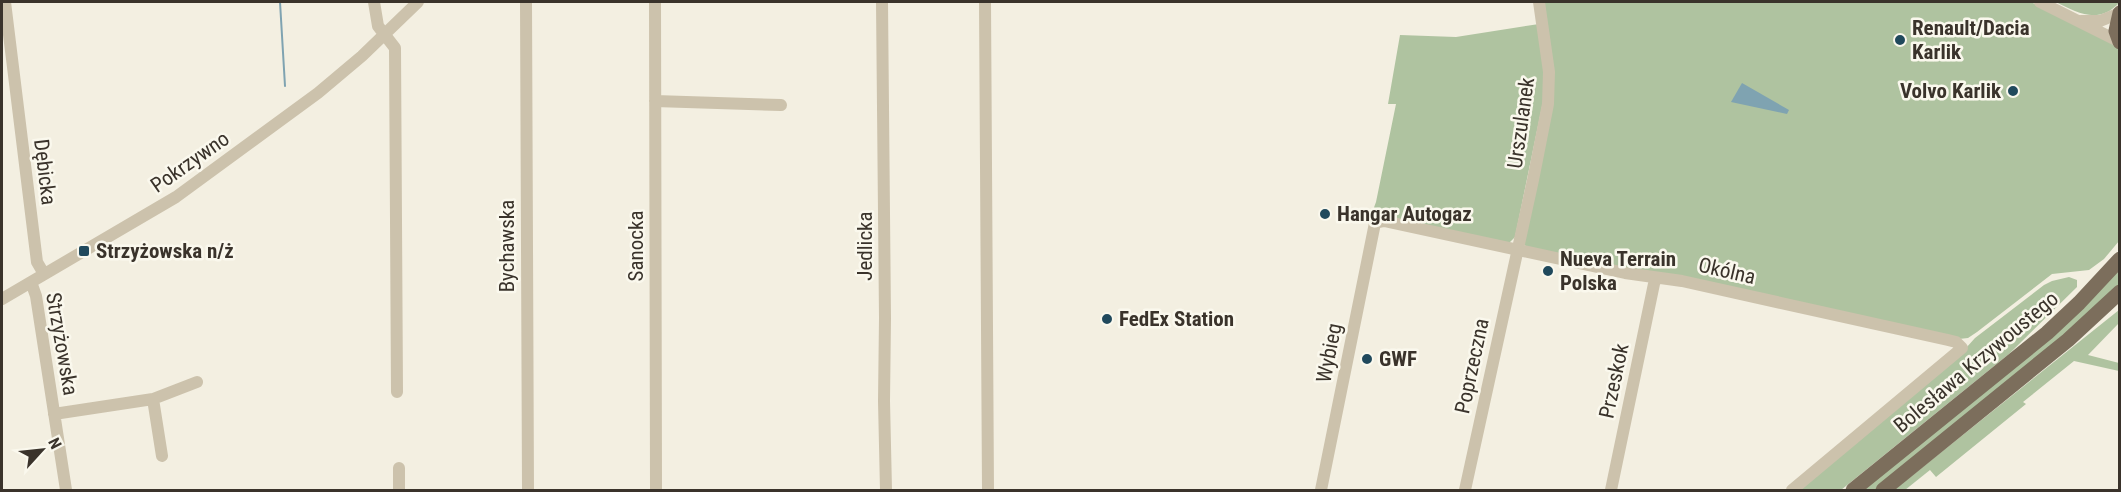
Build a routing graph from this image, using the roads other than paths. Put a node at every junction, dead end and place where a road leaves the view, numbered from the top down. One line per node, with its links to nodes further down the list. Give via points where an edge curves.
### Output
1 (5, 2): 19 (street, Dębicka, via 37,262)
2 (374, 2): 12 (street, via 376,21)
3 (418, 2): 12 (street, Pokrzywno)
4 (526, 2): 33 (street, Bychawska)
5 (655, 2): 14 (street, Sanocka)
6 (882, 2): 35 (street, Jedlicka)
7 (985, 2): 36 (street)
8 (1539, 2): 17 (street, Urszulanek, via 1548,65 1548,98)
9 (2040, 2): 11 (street)
10 (2120, 13): 11 (street, via 2100,21); 13 (main road, via 2116,27)
11 (2076, 20): 13 (street)
12 (385, 34): 19 (street, Pokrzywno, via 318,93 190,188); 26 (street, via 396,48)
13 (2119, 41)
14 (655, 101): 15 (street); 34 (street, Sanocka)
15 (781, 105)
16 (1375, 223): 17 (street, Okólna, via 1384,221); 37 (street, Wybieg)
17 (1517, 249): 20 (street, Okólna); 38 (street, Poprzeczna)
18 (2120, 259): 41 (main road, Bolesława Krzywoustego, via 2047,333)
19 (44, 274): 21 (street, Pokrzywno)
20 (1655, 279): 24 (street, Okólna, via 1682,280 1892,327 1956,342); 39 (street, Przeskok)
21 (31, 282): 23 (street, Pokrzywno); 28 (street, Strzyżowska)
22 (2120, 292): 42 (main road, Bolesława Krzywoustego, via 2068,340)
23 (2, 299)
24 (1962, 348): 40 (street, Bolesława Krzywoustego)
25 (197, 382): 27 (street, Strzyżowska)
26 (397, 392)
27 (153, 399): 28 (street, Strzyżowska); 29 (street)
28 (54, 414): 31 (street, Strzyżowska)
29 (162, 456)
30 (399, 468): 32 (street)
31 (66, 490)
32 (399, 490)
33 (528, 490)
34 (656, 490)
35 (886, 490)
36 (988, 490)
37 (1321, 490)
38 (1465, 490)
39 (1611, 490)
40 (1792, 490)
41 (1853, 490)
42 (1882, 490)

